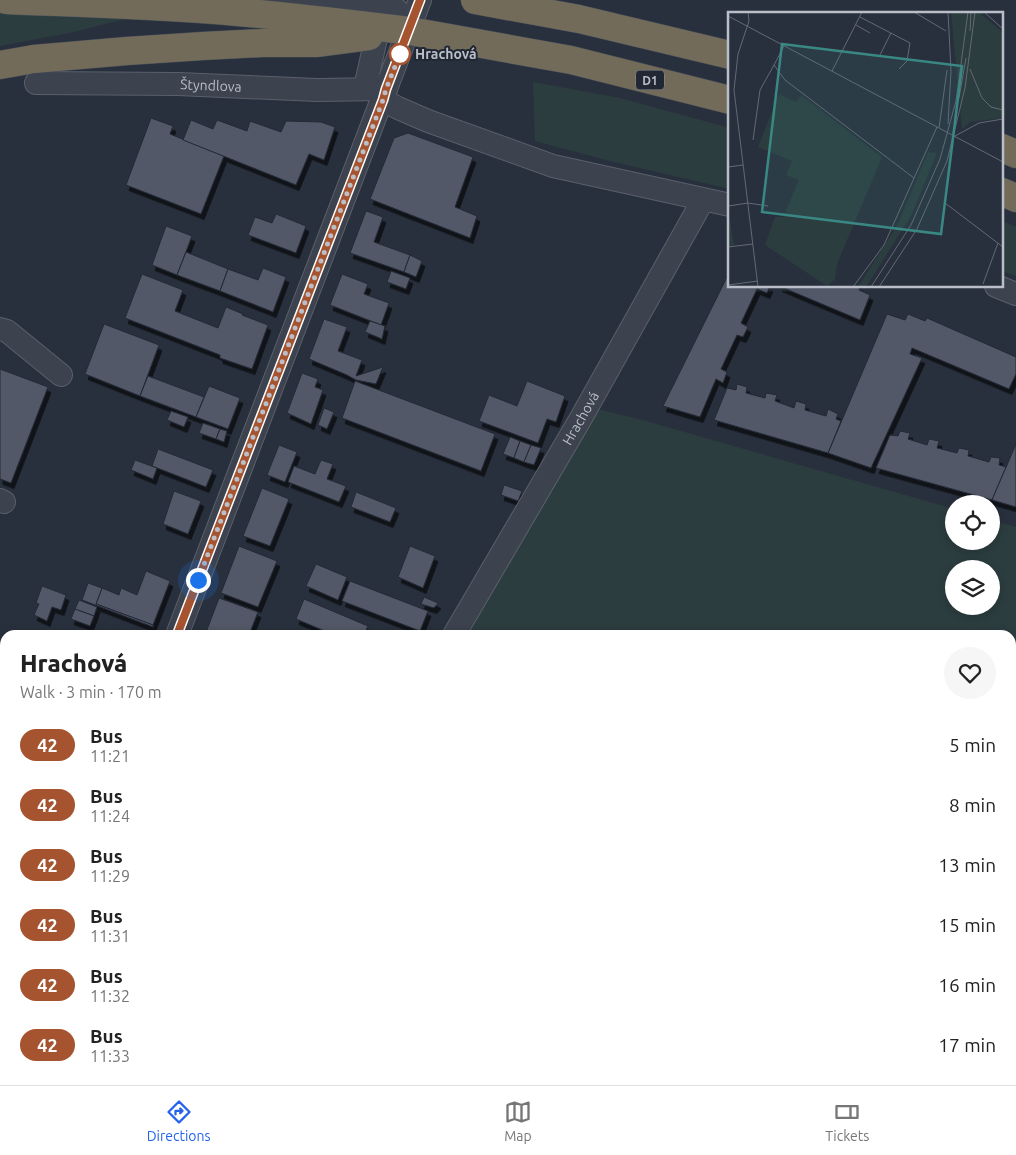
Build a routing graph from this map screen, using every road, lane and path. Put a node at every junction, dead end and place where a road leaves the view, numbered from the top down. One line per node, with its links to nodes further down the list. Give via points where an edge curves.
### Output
1 (6, 0): 5 (highway, D1, bridge, via 213,10 308,19)
2 (274, 0): 5 (street)
3 (420, 0): 9 (street)
4 (475, 0): 6 (highway, via 578,19)
5 (397, 17): 7 (highway, bridge, via 316,43 127,50); 9 (street); 10 (highway, D1)
6 (728, 55)
7 (0, 65)
8 (36, 83): 9 (street, Štyndlova, via 178,84)
9 (378, 92): 15 (street, via 398,108 428,121 552,166); 21 (street)
10 (728, 99)
11 (1004, 149): 12 (highway)
12 (1016, 154)
13 (1004, 193): 14 (highway)
14 (1016, 198)
15 (703, 200): 16 (street); 22 (street, Hrachová)
16 (728, 205)
17 (1001, 288): 18 (street)
18 (1016, 294)
19 (0, 329): 20 (street, via 7,330)
20 (61, 375)
21 (179, 630)
22 (457, 630)

